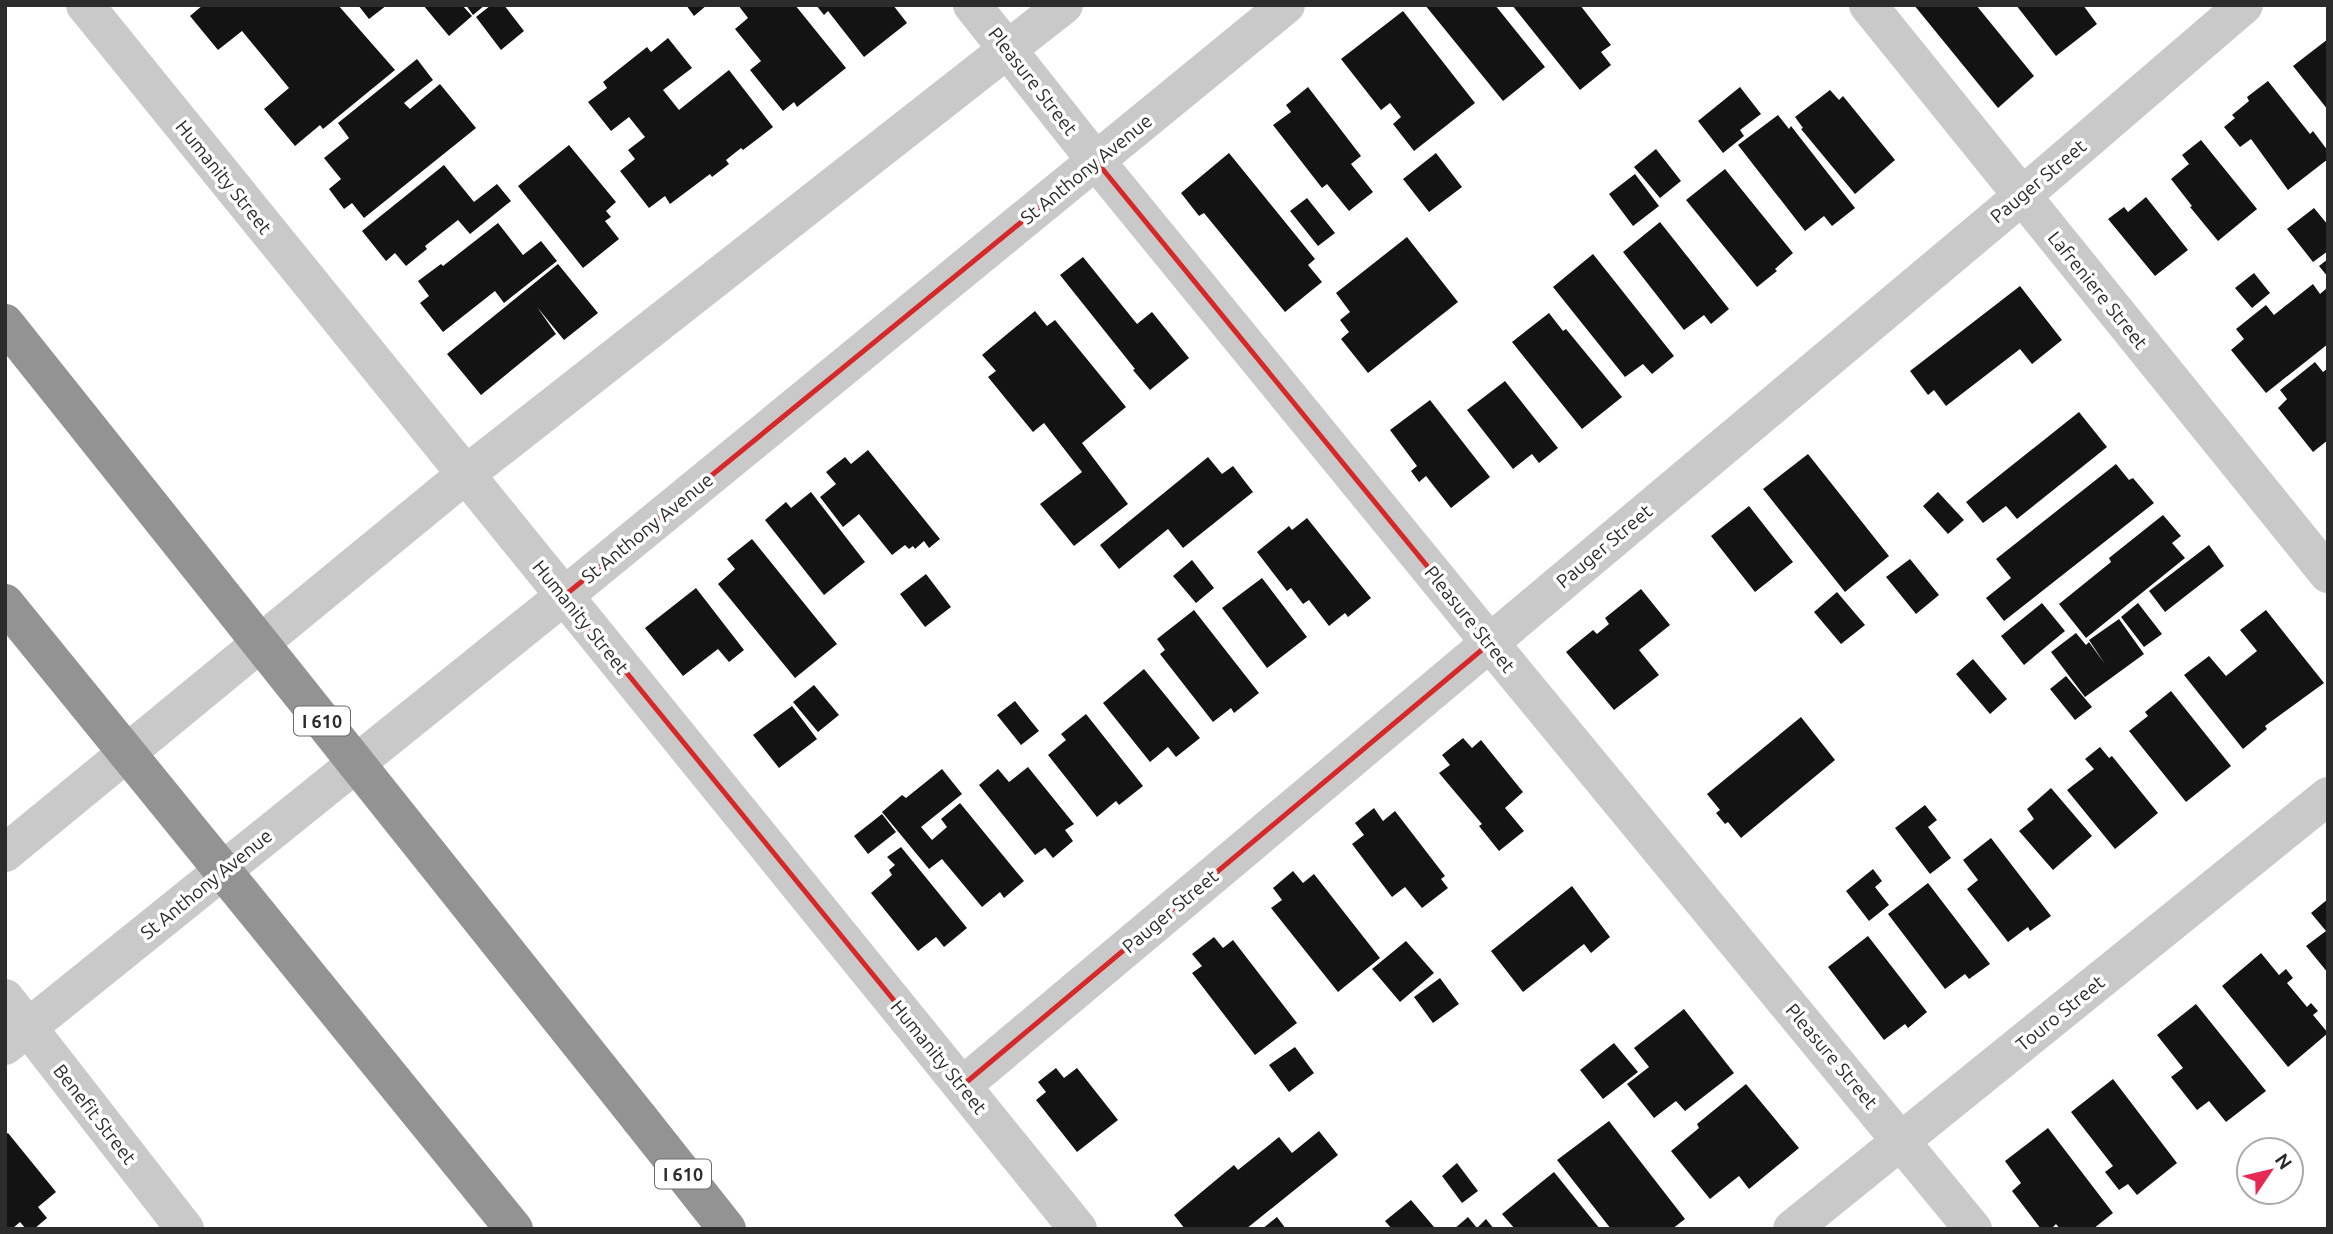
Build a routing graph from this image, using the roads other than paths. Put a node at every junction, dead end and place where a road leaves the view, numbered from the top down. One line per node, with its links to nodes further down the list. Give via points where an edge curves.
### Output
1 (85, 5): 11 (street, Humanity Street)
2 (972, 5): 7 (street, Pleasure Street)
3 (1064, 5): 7 (street)
4 (1286, 5): 8 (street, St Anthony Avenue)
5 (1868, 5): 9 (street, Lafreniere Street)
6 (2244, 5): 9 (street, Pauger Street)
7 (1009, 50): 8 (street, Pleasure Street); 11 (street)
8 (1096, 161): 13 (street, St Anthony Avenue); 15 (street, Pleasure Street)
9 (2022, 196): 12 (street, Lafreniere Street); 15 (street, Pauger Street)
10 (5, 323): 24 (highway, I 610, bridge)
11 (465, 475): 13 (street, Humanity Street); 17 (street)
12 (2328, 575)
13 (564, 596): 19 (street, St Anthony Avenue); 20 (street, Humanity Street)
14 (5, 603): 23 (highway, bridge)
15 (1490, 643): 20 (street, Pauger Street); 21 (street, Pleasure Street)
16 (2328, 796): 21 (street, Touro Street)
17 (5, 853)
18 (5, 998): 19 (street, Benefit Street)
19 (17, 1037): 22 (street, Benefit Street)
20 (962, 1086): 25 (street, Humanity Street)
21 (1902, 1140): 26 (street, Touro Street); 27 (street, Pleasure Street)
22 (185, 1229)
23 (514, 1229)
24 (727, 1229)
25 (1078, 1229)
26 (1792, 1229)
27 (1973, 1229)

